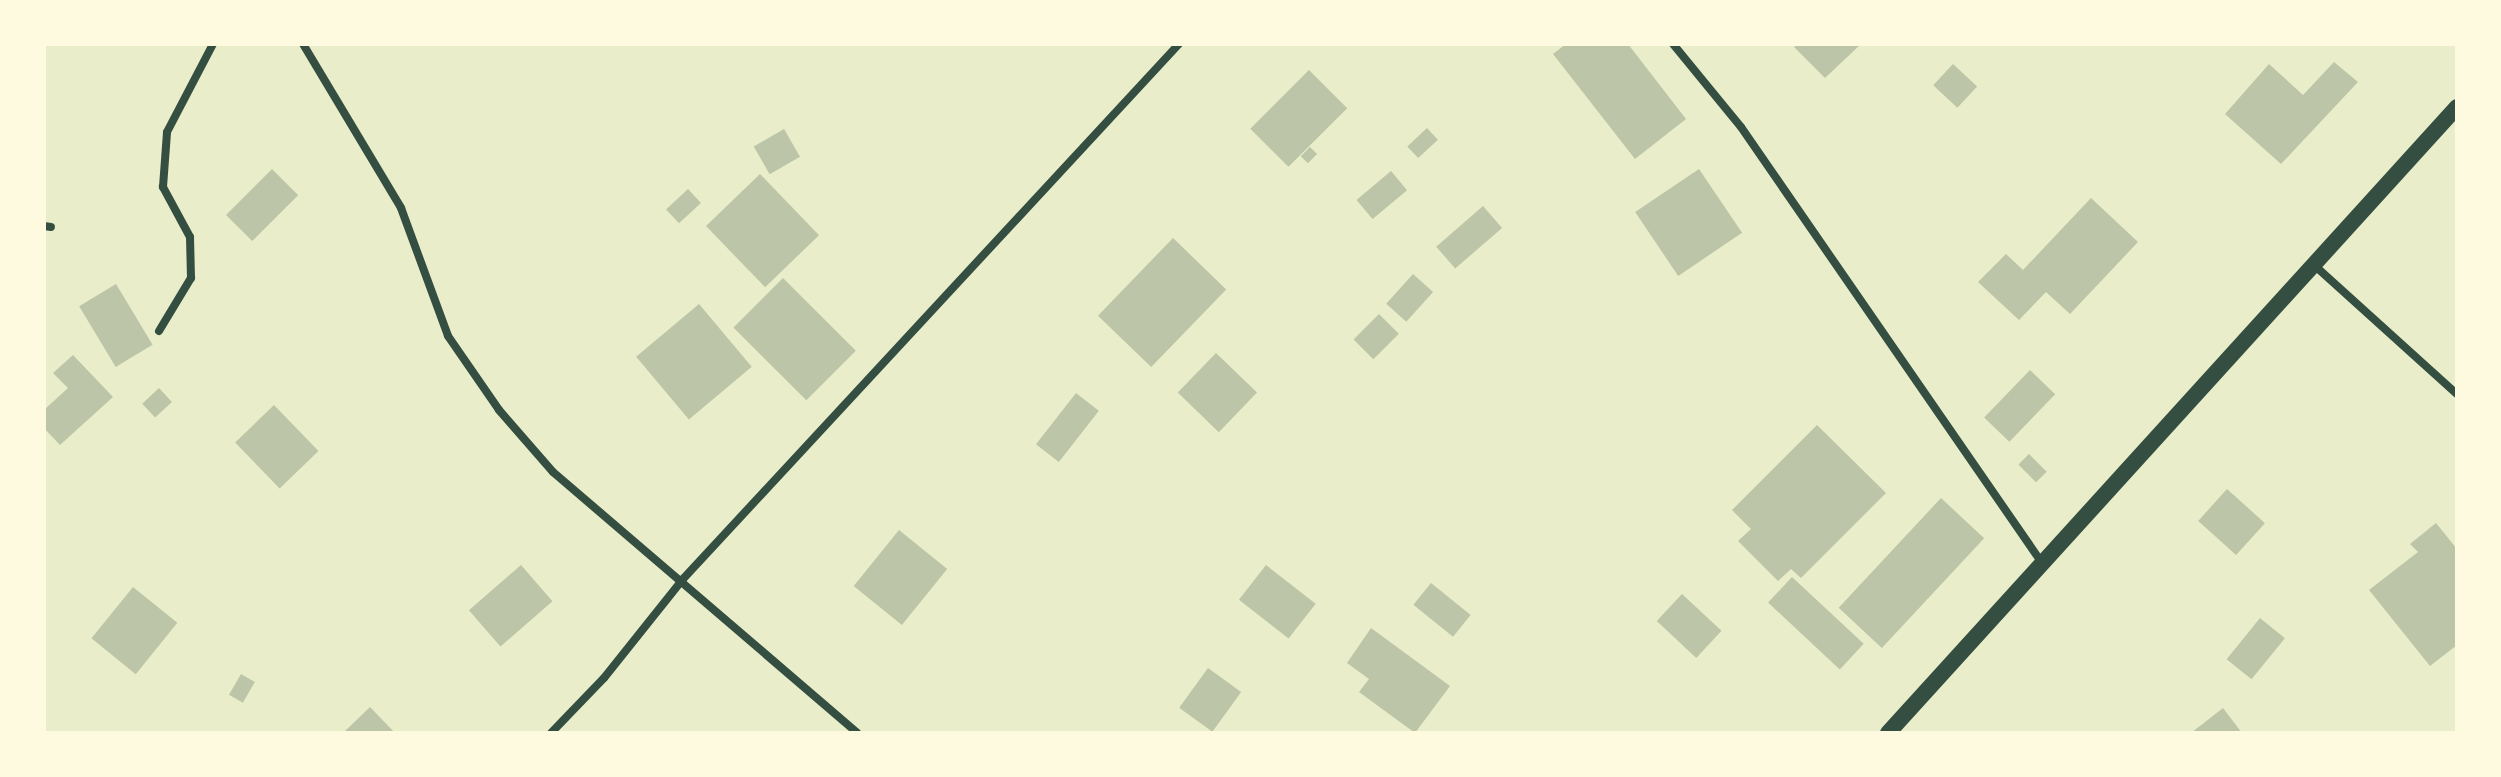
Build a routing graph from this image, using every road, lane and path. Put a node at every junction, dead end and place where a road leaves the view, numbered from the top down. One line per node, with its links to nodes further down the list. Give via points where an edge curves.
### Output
1 (213, 44): 7 (street, via 167,132 163,187 190,237 191,278)
2 (303, 44): 10 (street, via 401,208 448,336 499,410 553,472)
3 (1179, 44): 10 (street)
4 (1673, 44): 9 (street, via 1741,127)
5 (2457, 107): 6 (main road)
6 (2314, 265): 8 (street); 9 (main road)
7 (159, 331)
8 (2457, 394)
9 (2042, 563): 13 (main road)
10 (683, 579): 11 (street, via 604,678); 12 (street)
11 (551, 733)
12 (858, 733)
13 (1888, 733)

